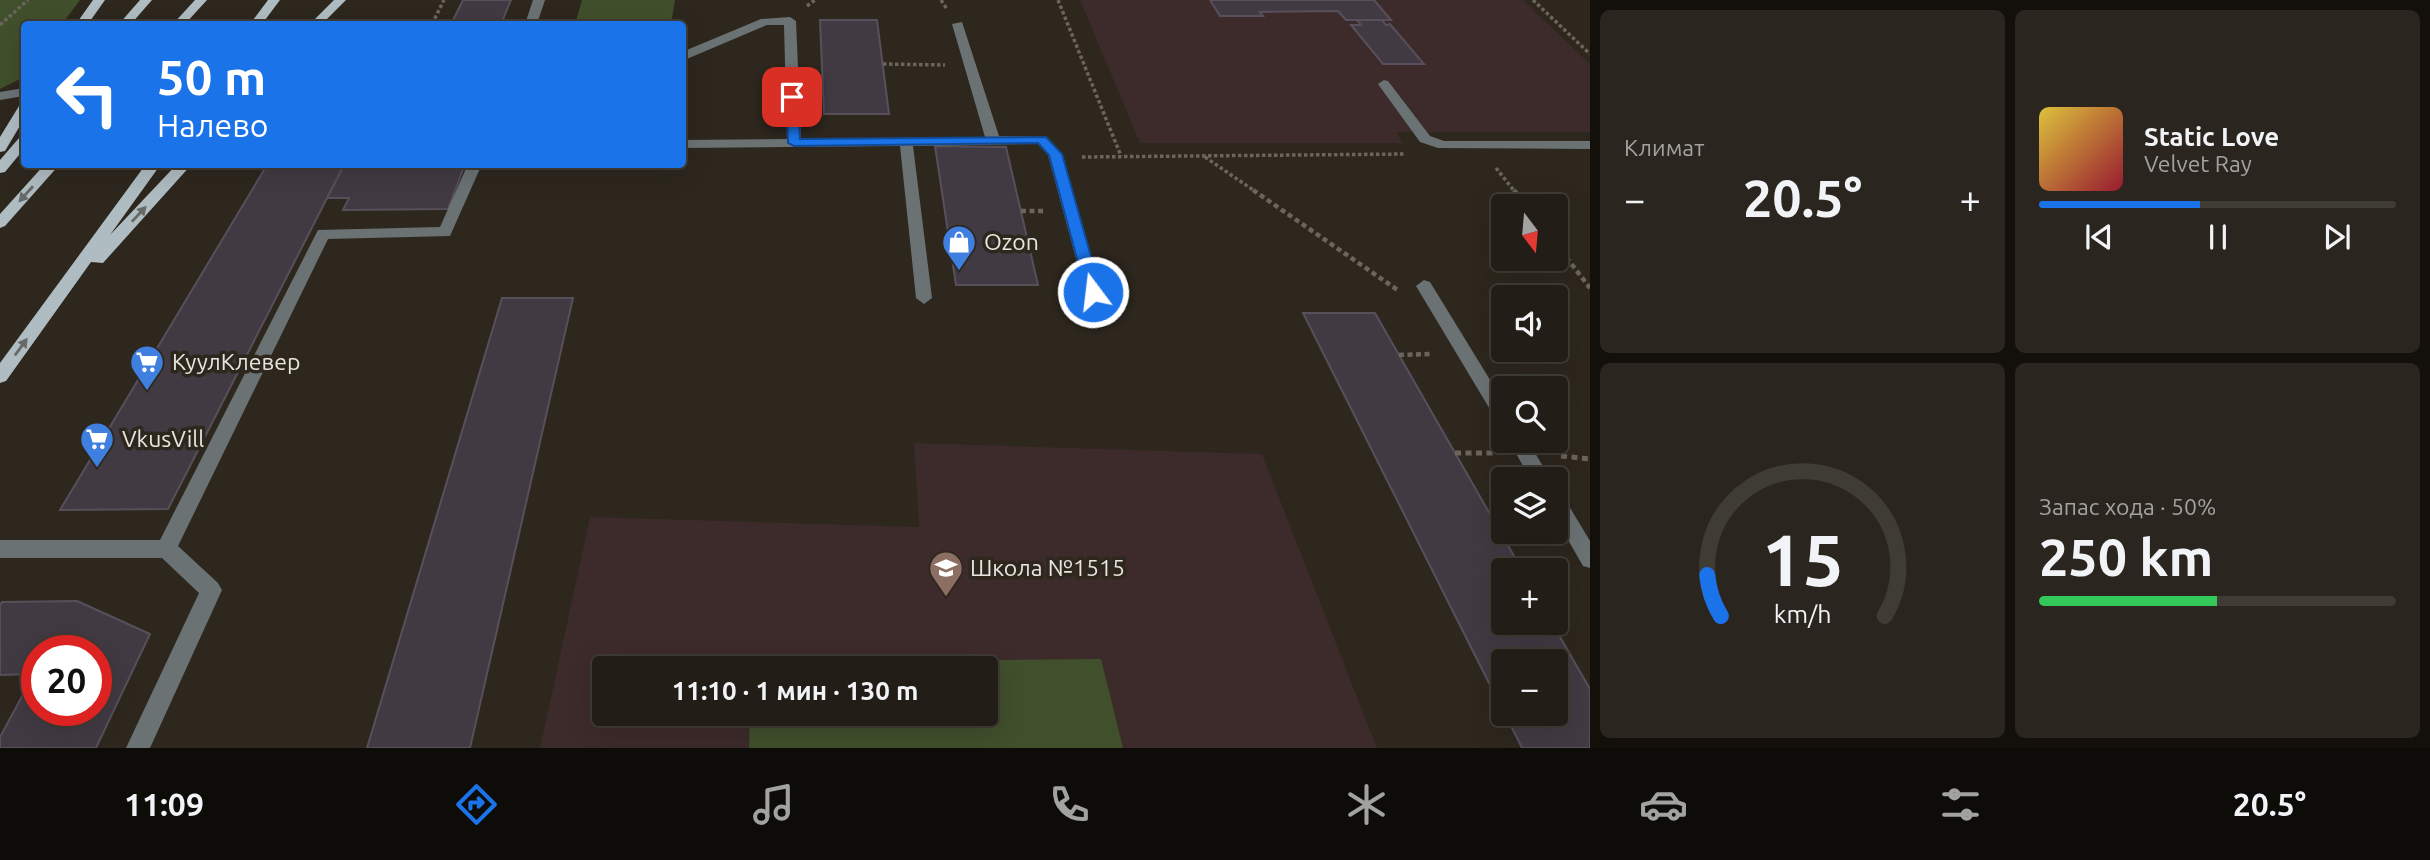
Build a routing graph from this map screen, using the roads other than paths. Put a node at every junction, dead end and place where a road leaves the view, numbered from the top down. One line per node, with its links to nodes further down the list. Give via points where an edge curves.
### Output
1 (99, 0): 7 (main road)
2 (146, 0): 8 (main road)
3 (201, 0): 9 (main road)
4 (274, 0): 10 (main road)
5 (340, 0): 11 (main road)
6 (540, 0): 12 (lane)
7 (84, 21)
8 (128, 21)
9 (182, 21)
10 (258, 21)
11 (319, 21)
12 (532, 21)
13 (958, 24): 19 (lane)
14 (686, 55): 21 (lane, via 765,21 790,21)
15 (1384, 84): 24 (lane, via 1425,139 1443,145)
16 (21, 92): 17 (lane)
17 (0, 96)
18 (21, 114): 25 (main road)
19 (993, 140): 20 (lane); 33 (lane, via 1042,139 1056,157)
20 (906, 141): 21 (lane); 34 (lane)
21 (794, 143): 23 (lane)
22 (21, 144): 30 (main road)
23 (686, 144)
24 (1590, 145)
25 (0, 148)
26 (49, 168): 31 (main road, one-way to 31)
27 (151, 168): 35 (main road)
28 (181, 168): 35 (main road, one-way to 28)
29 (473, 168): 40 (lane, via 445,232 323,234)
30 (0, 169)
31 (0, 223)
32 (1424, 286): 37 (lane)
33 (1093, 292)
34 (924, 298)
35 (42, 318): 36 (main road, one-way to 35)
36 (0, 376)
37 (1491, 396)
38 (1568, 529): 41 (lane)
39 (0, 549): 40 (lane)
40 (166, 549): 42 (lane, via 211,590)
41 (1583, 563)
42 (138, 748)

